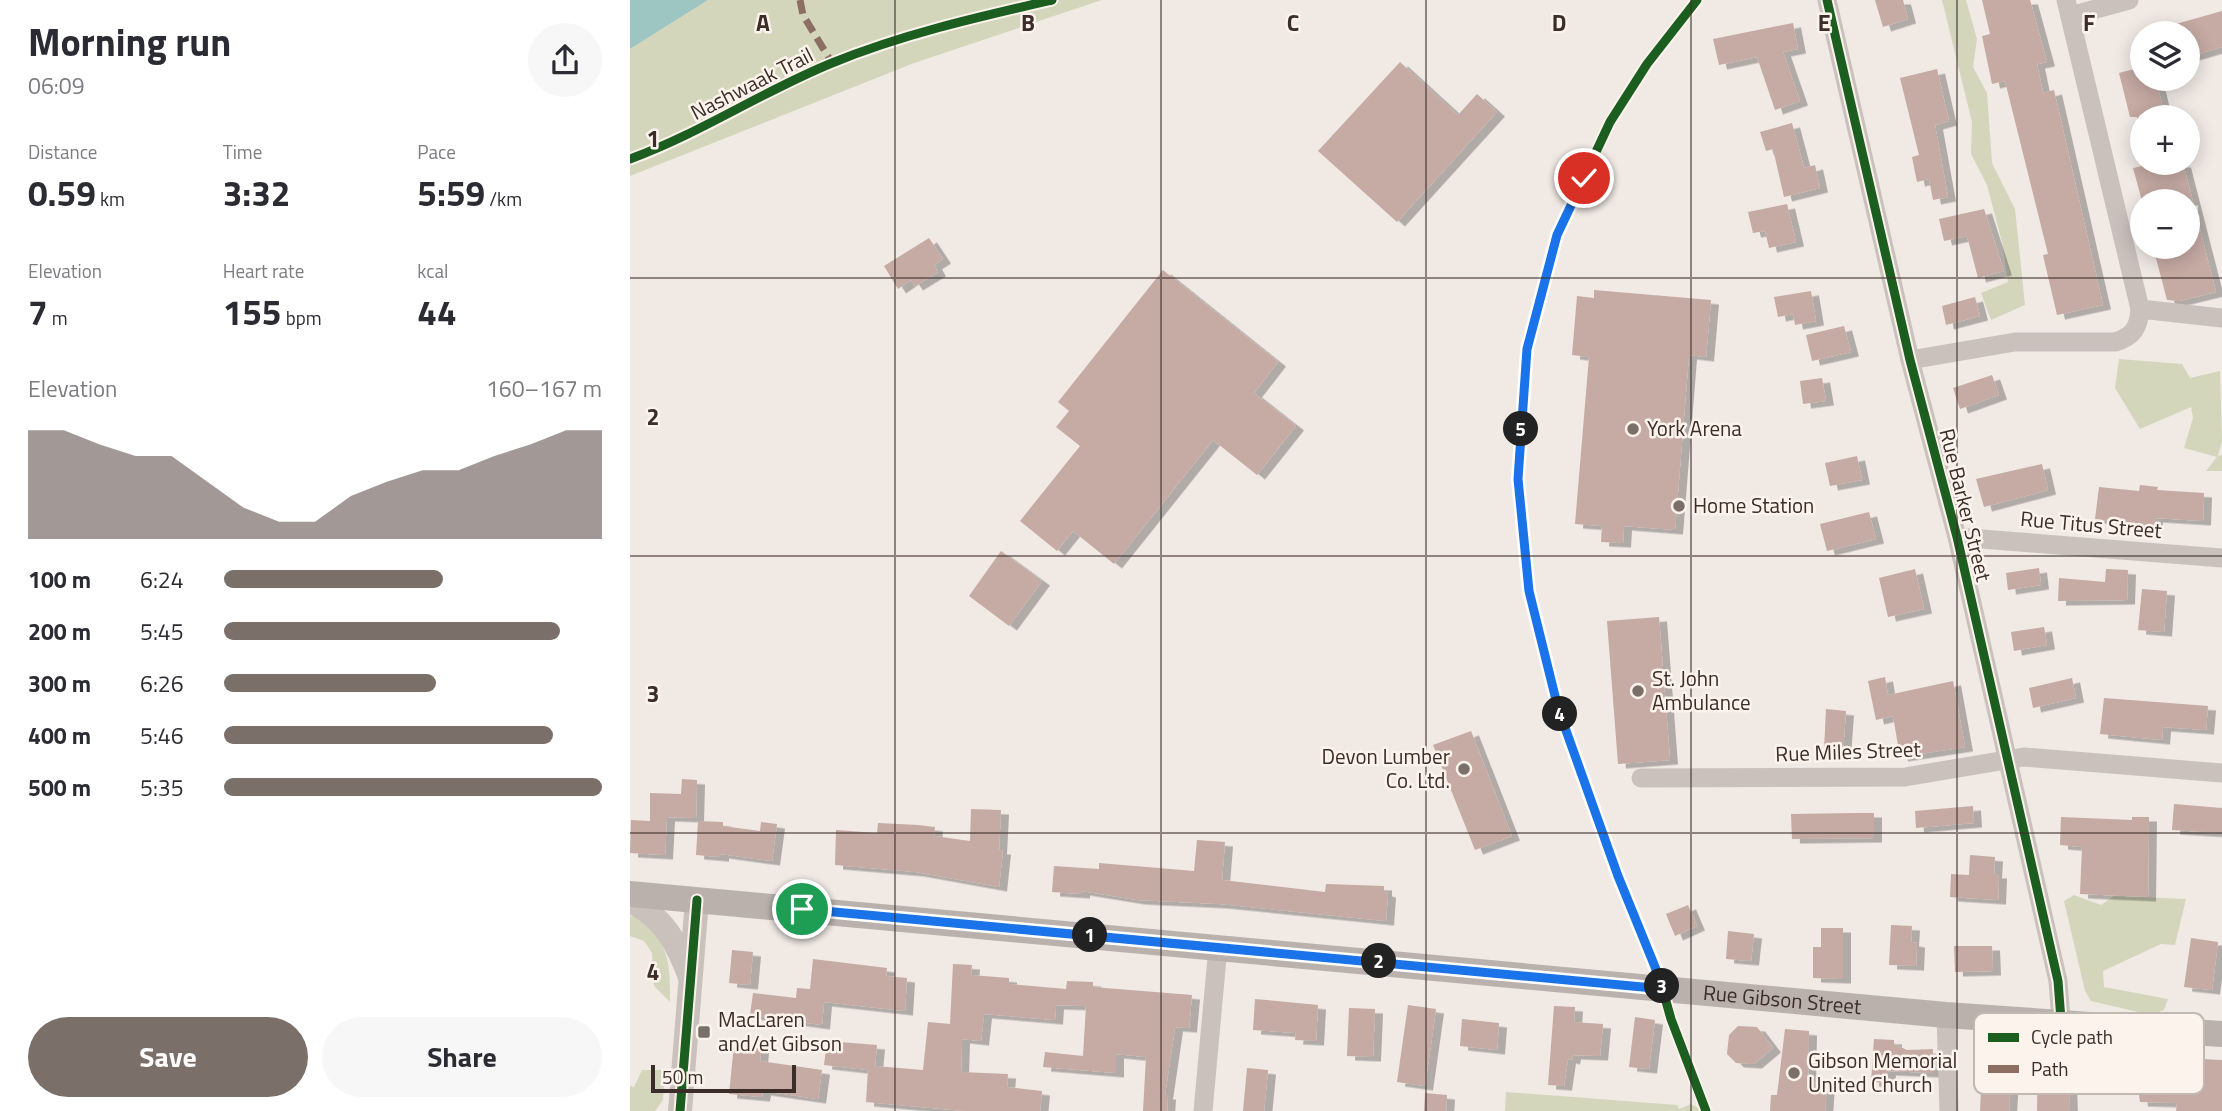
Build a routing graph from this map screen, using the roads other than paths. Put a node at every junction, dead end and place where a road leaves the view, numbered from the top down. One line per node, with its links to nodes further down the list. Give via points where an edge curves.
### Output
1 (1827, 0): 6 (street, Rue Barker Street)
2 (2129, 0): 3 (street)
3 (2068, 8): 4 (street)
4 (2140, 309): 5 (street); 6 (street, via 2136,328 2128,338 2115,342 2015,342)
5 (2222, 318)
6 (1910, 360): 7 (street, Rue Barker Street)
7 (1957, 537): 8 (street, Rue Titus Street); 9 (street, Rue Barker Street)
8 (2222, 558)
9 (2006, 760): 10 (street, Rue Miles Street, via 2024,757); 11 (street, Rue Miles Street, via 1905,777); 17 (street, Rue Barker Street, via 2058,981)
10 (2222, 772)
11 (1641, 778)
12 (630, 894): 13 (main road, Rue Gibson Street)
13 (697, 900): 15 (main road, Rue Gibson Street); 16 (street)
14 (630, 901): 16 (street, via 666,927)
15 (1218, 947): 18 (main road, Rue Gibson Street); 23 (street)
16 (693, 984): 22 (street)
17 (2060, 1013)
18 (1946, 1014): 19 (main road, Rue Gibson Street); 24 (street)
19 (1974, 1015)
20 (2204, 1032): 21 (main road, Rue Gibson Street)
21 (2222, 1034)
22 (680, 1111)
23 (1203, 1111)
24 (1949, 1111)

